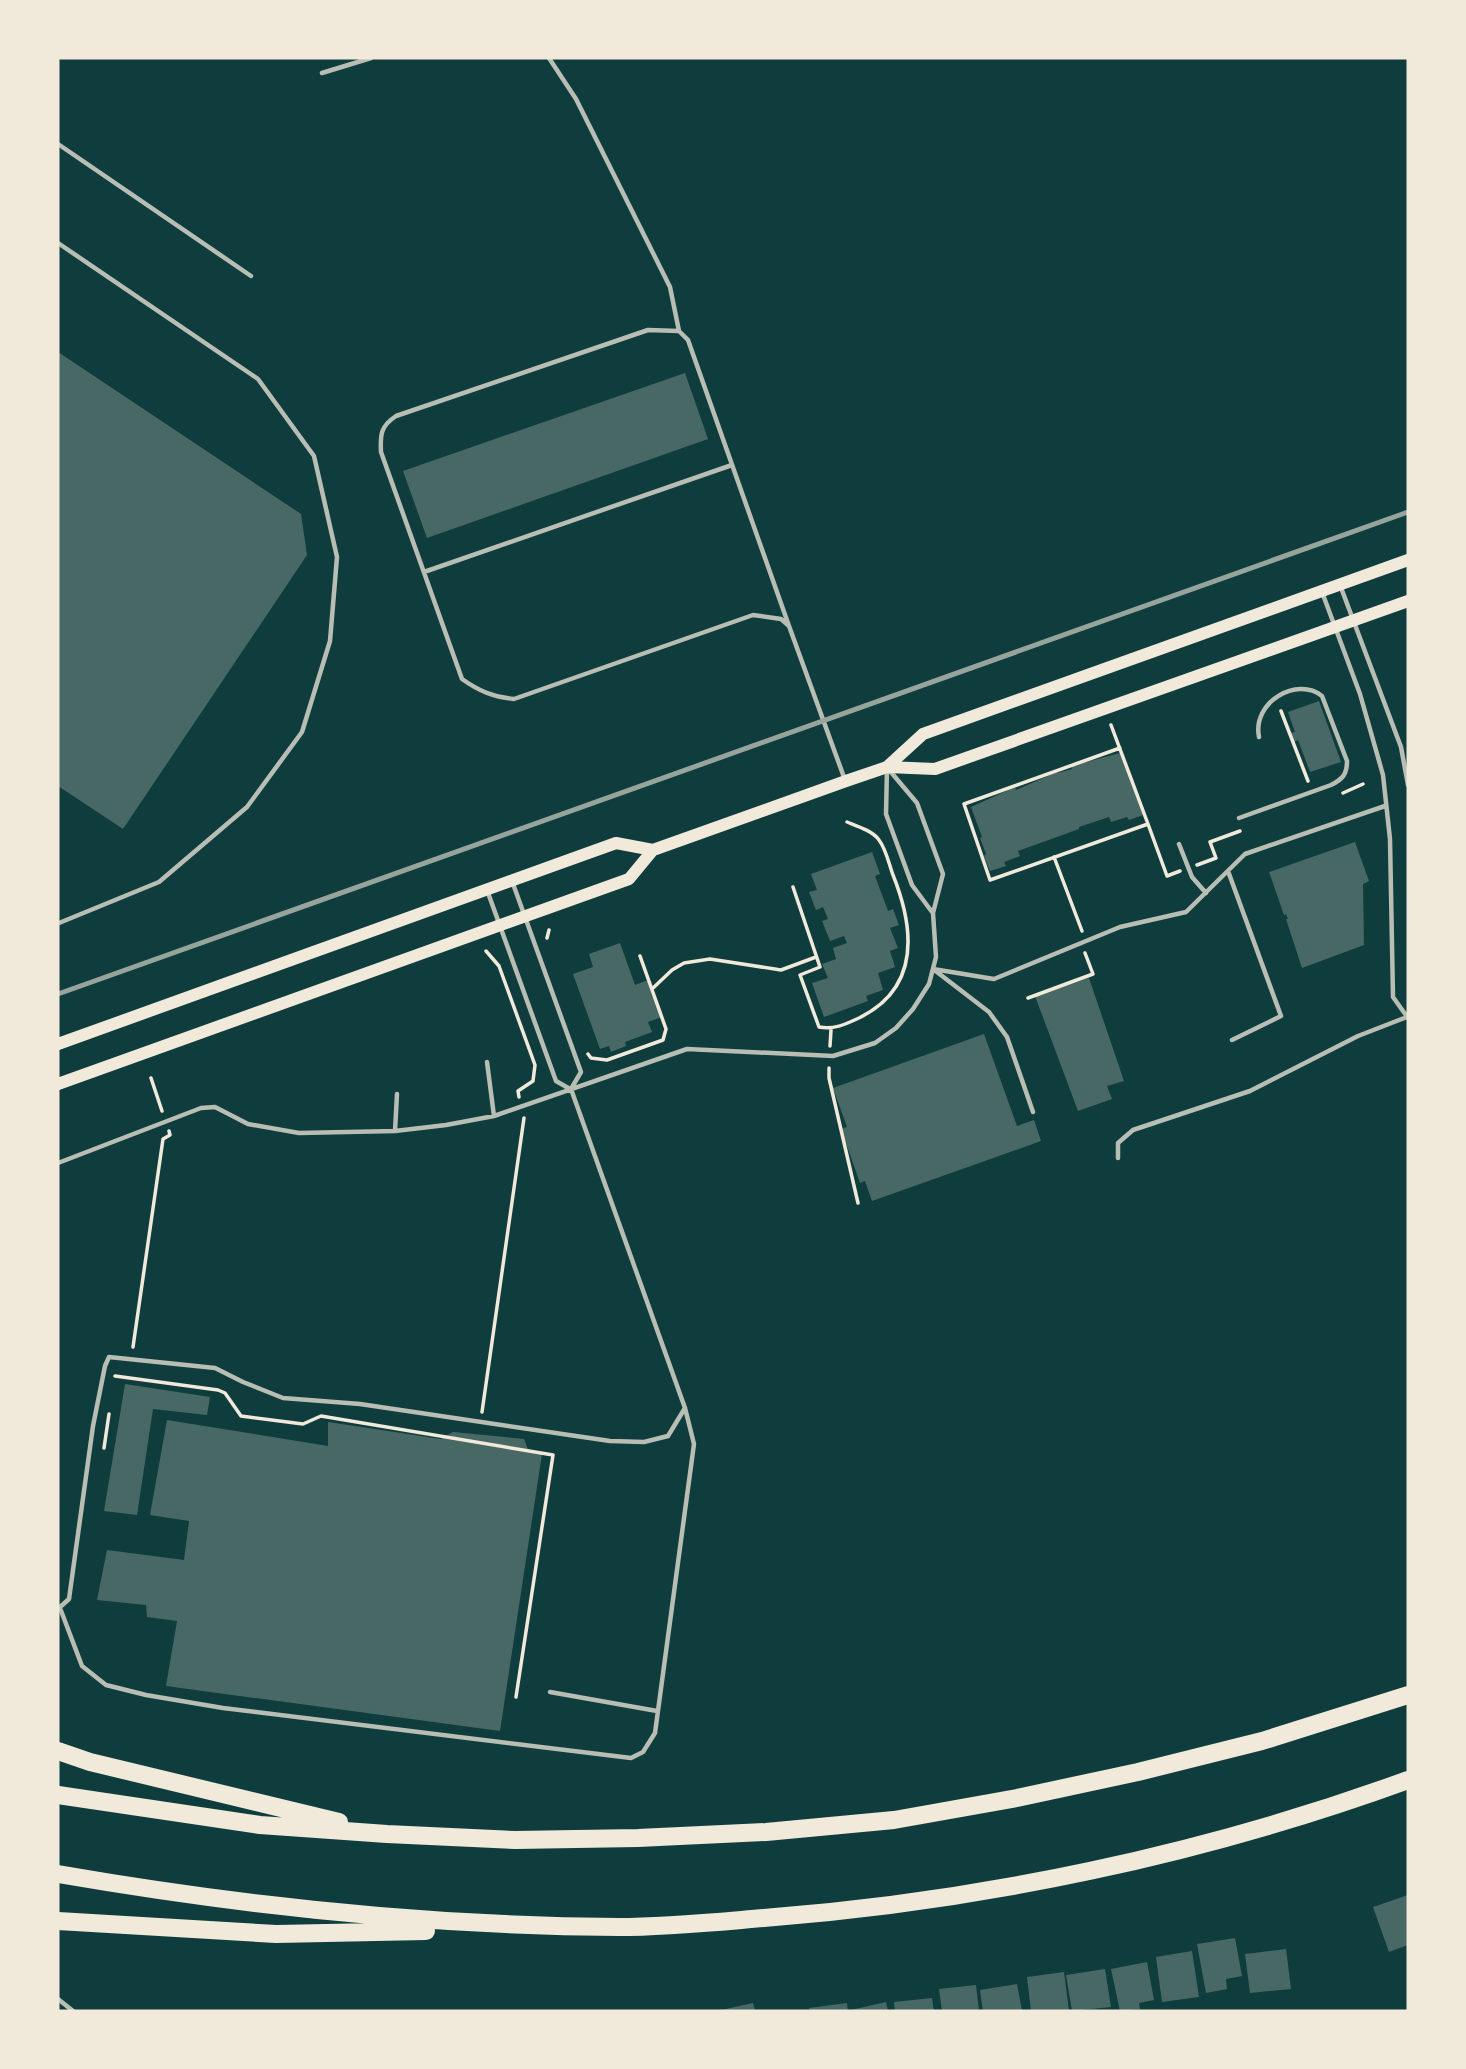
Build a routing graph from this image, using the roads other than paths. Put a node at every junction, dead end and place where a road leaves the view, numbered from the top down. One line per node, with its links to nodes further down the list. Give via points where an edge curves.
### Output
1 (371, 58): 3 (lane)
2 (549, 58): 7 (lane, via 576,99 670,287)
3 (322, 73)
4 (58, 144): 6 (lane)
5 (58, 243): 31 (lane, via 258,380 314,456 337,556 330,641 302,732 247,807 159,882)
6 (251, 275)
7 (678, 331): 8 (lane, via 688,340); 10 (lane, via 648,330 383,424 381,452)
8 (732, 465): 10 (lane); 15 (lane)
9 (1408, 560): 11 (main road)
10 (424, 572): 15 (lane, via 462,679 495,697 514,699 753,615 781,619)
11 (1340, 584): 12 (main road); 14 (lane)
12 (1322, 591): 16 (lane); 18 (main road, via 923,734)
13 (1408, 601): 14 (main road)
14 (1354, 620): 16 (main road); 20 (lane, via 1401,747)
15 (789, 626): 19 (lane)
16 (1335, 627): 18 (main road, via 935,769); 21 (lane, via 1380,759)
17 (1259, 737): 22 (lane, via 1261,714 1271,700 1296,690 1315,690 1322,696 1347,768 1340,780)
18 (887, 767): 19 (main road); 29 (lane, via 886,814 912,885); 29 (lane, via 917,803 943,874)
19 (846, 781): 24 (main road)
20 (1408, 785)
21 (1385, 806): 25 (lane, via 1245,854); 34 (lane, via 1390,839 1393,997)
22 (1239, 818)
23 (1179, 844): 28 (lane, via 1192,877)
24 (653, 850): 26 (main road, via 616,844); 30 (main road, via 629,879)
25 (1228, 871): 28 (lane); 35 (lane, via 1281,1016)
26 (512, 881): 27 (main road); 30 (lane)
27 (487, 890): 32 (lane); 36 (main road)
28 (1206, 893): 33 (lane, via 1186,912 1120,928 994,979)
29 (933, 913): 33 (lane)
30 (525, 916): 32 (main road); 39 (lane, via 581,1072)
31 (58, 923)
32 (500, 925): 38 (main road); 39 (lane, via 556,1081)
33 (933, 969): 39 (lane, via 913,1009 875,1043 830,1056 687,1049); 41 (lane, via 989,1012 1007,1037)
34 (1408, 1017): 44 (lane, via 1358,1036 1250,1091 1133,1130 1118,1143)
35 (1232, 1040)
36 (58, 1044)
37 (487, 1062): 42 (lane)
38 (58, 1084)
39 (570, 1089): 42 (lane); 46 (lane)
40 (397, 1094): 43 (lane)
41 (1033, 1112)
42 (494, 1116): 43 (lane)
43 (395, 1131): 45 (lane, via 299,1133 248,1124 215,1107 201,1108)
44 (1118, 1158)
45 (58, 1163)
46 (685, 1408): 47 (lane, via 668,1436 644,1442 610,1441 360,1404 284,1398 215,1368 108,1357 93,1426 69,1599); 50 (lane, via 694,1444 693,1466)
47 (59, 1608): 50 (lane, via 82,1666 106,1685 146,1695 631,1758 643,1752 654,1733)
48 (550, 1692): 50 (lane)
49 (1408, 1695): 54 (highway, via 1262,1741 1138,1773 894,1820 638,1838)
50 (657, 1711)
51 (58, 1751): 54 (highway)
52 (1408, 1780): 57 (highway, via 1323,1811 1035,1881 830,1913)
53 (58, 1795): 54 (highway, via 260,1825)
54 (387, 1834)
55 (58, 1874): 57 (highway, via 276,1907 411,1920)
56 (58, 1921): 57 (highway, via 276,1934)
57 (622, 1927)
58 (58, 1999): 59 (lane)
59 (73, 2011)

